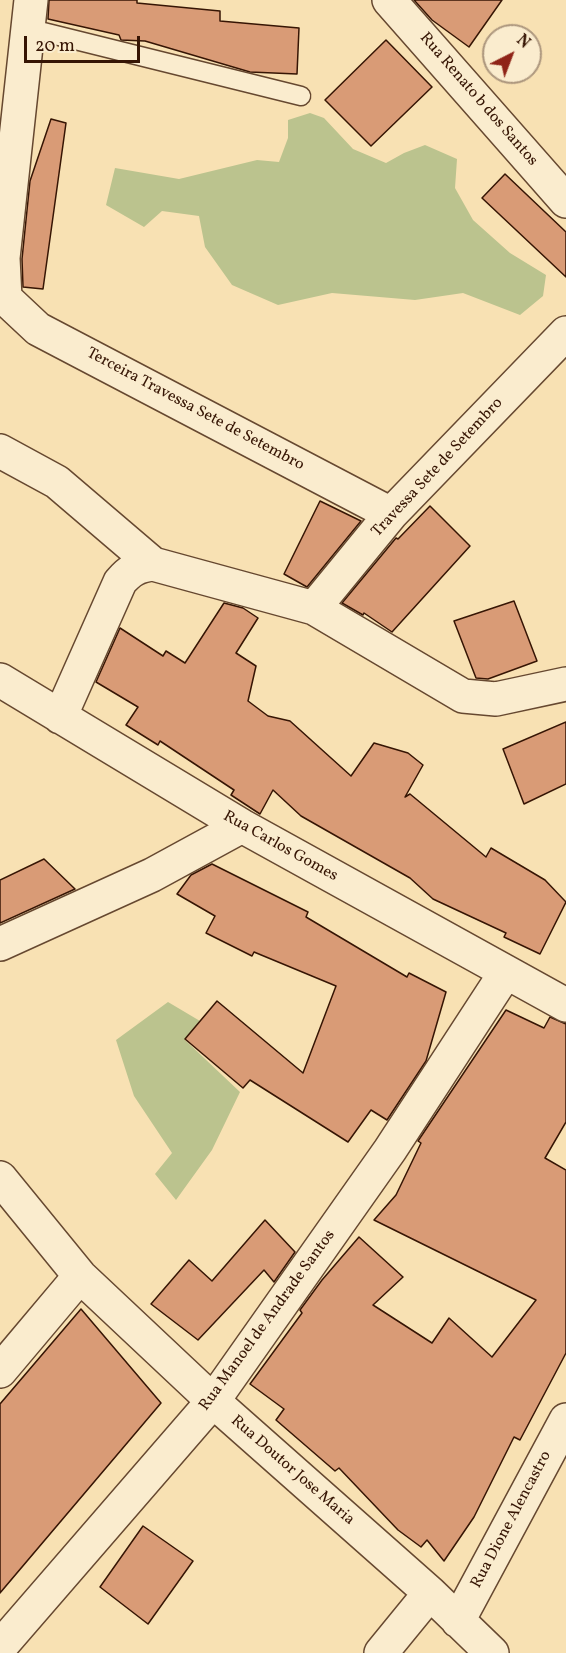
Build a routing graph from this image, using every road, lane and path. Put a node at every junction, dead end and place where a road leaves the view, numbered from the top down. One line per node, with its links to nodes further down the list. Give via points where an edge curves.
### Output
1 (396, 3): 4 (street, Rua Renato b dos Santos)
2 (29, 14): 3 (lane); 7 (street, Terceira Travessa Sete de Setembro, via 3,258 5,298 38,329)
3 (301, 96)
4 (566, 201)
5 (566, 333): 7 (street, Travessa Sete de Setembro)
6 (0, 451): 8 (street, via 57,482)
7 (391, 514): 9 (street, Travessa Sete de Setembro)
8 (153, 564): 9 (street); 12 (street, via 128,572 120,582)
9 (314, 608): 11 (street, via 463,696 496,699)
10 (0, 680): 12 (street, Rua Carlos Gomes)
11 (566, 684)
12 (60, 717): 13 (street, Rua Carlos Gomes)
13 (242, 826): 14 (street, via 152,875); 15 (street, Rua Carlos Gomes)
14 (0, 944)
15 (506, 972): 16 (street, Rua Carlos Gomes); 20 (street, Rua Manoel de Andrade Santos, via 390,1150)
16 (566, 1005)
17 (0, 1178): 18 (street, Rua Doutor Jose Maria)
18 (80, 1276): 19 (street); 20 (street, Rua Doutor Jose Maria)
19 (0, 1371)
20 (213, 1401): 22 (street, Rua Doutor Jose Maria); 24 (street, Rua Manoel de Andrade Santos)
21 (566, 1420): 23 (street, Rua Dione Alencastro)
22 (430, 1593): 23 (street, Rua Doutor Jose Maria); 25 (street)
23 (458, 1621): 26 (street, Rua Doutor Jose Maria)
24 (0, 1647)
25 (381, 1653)
26 (492, 1653)

